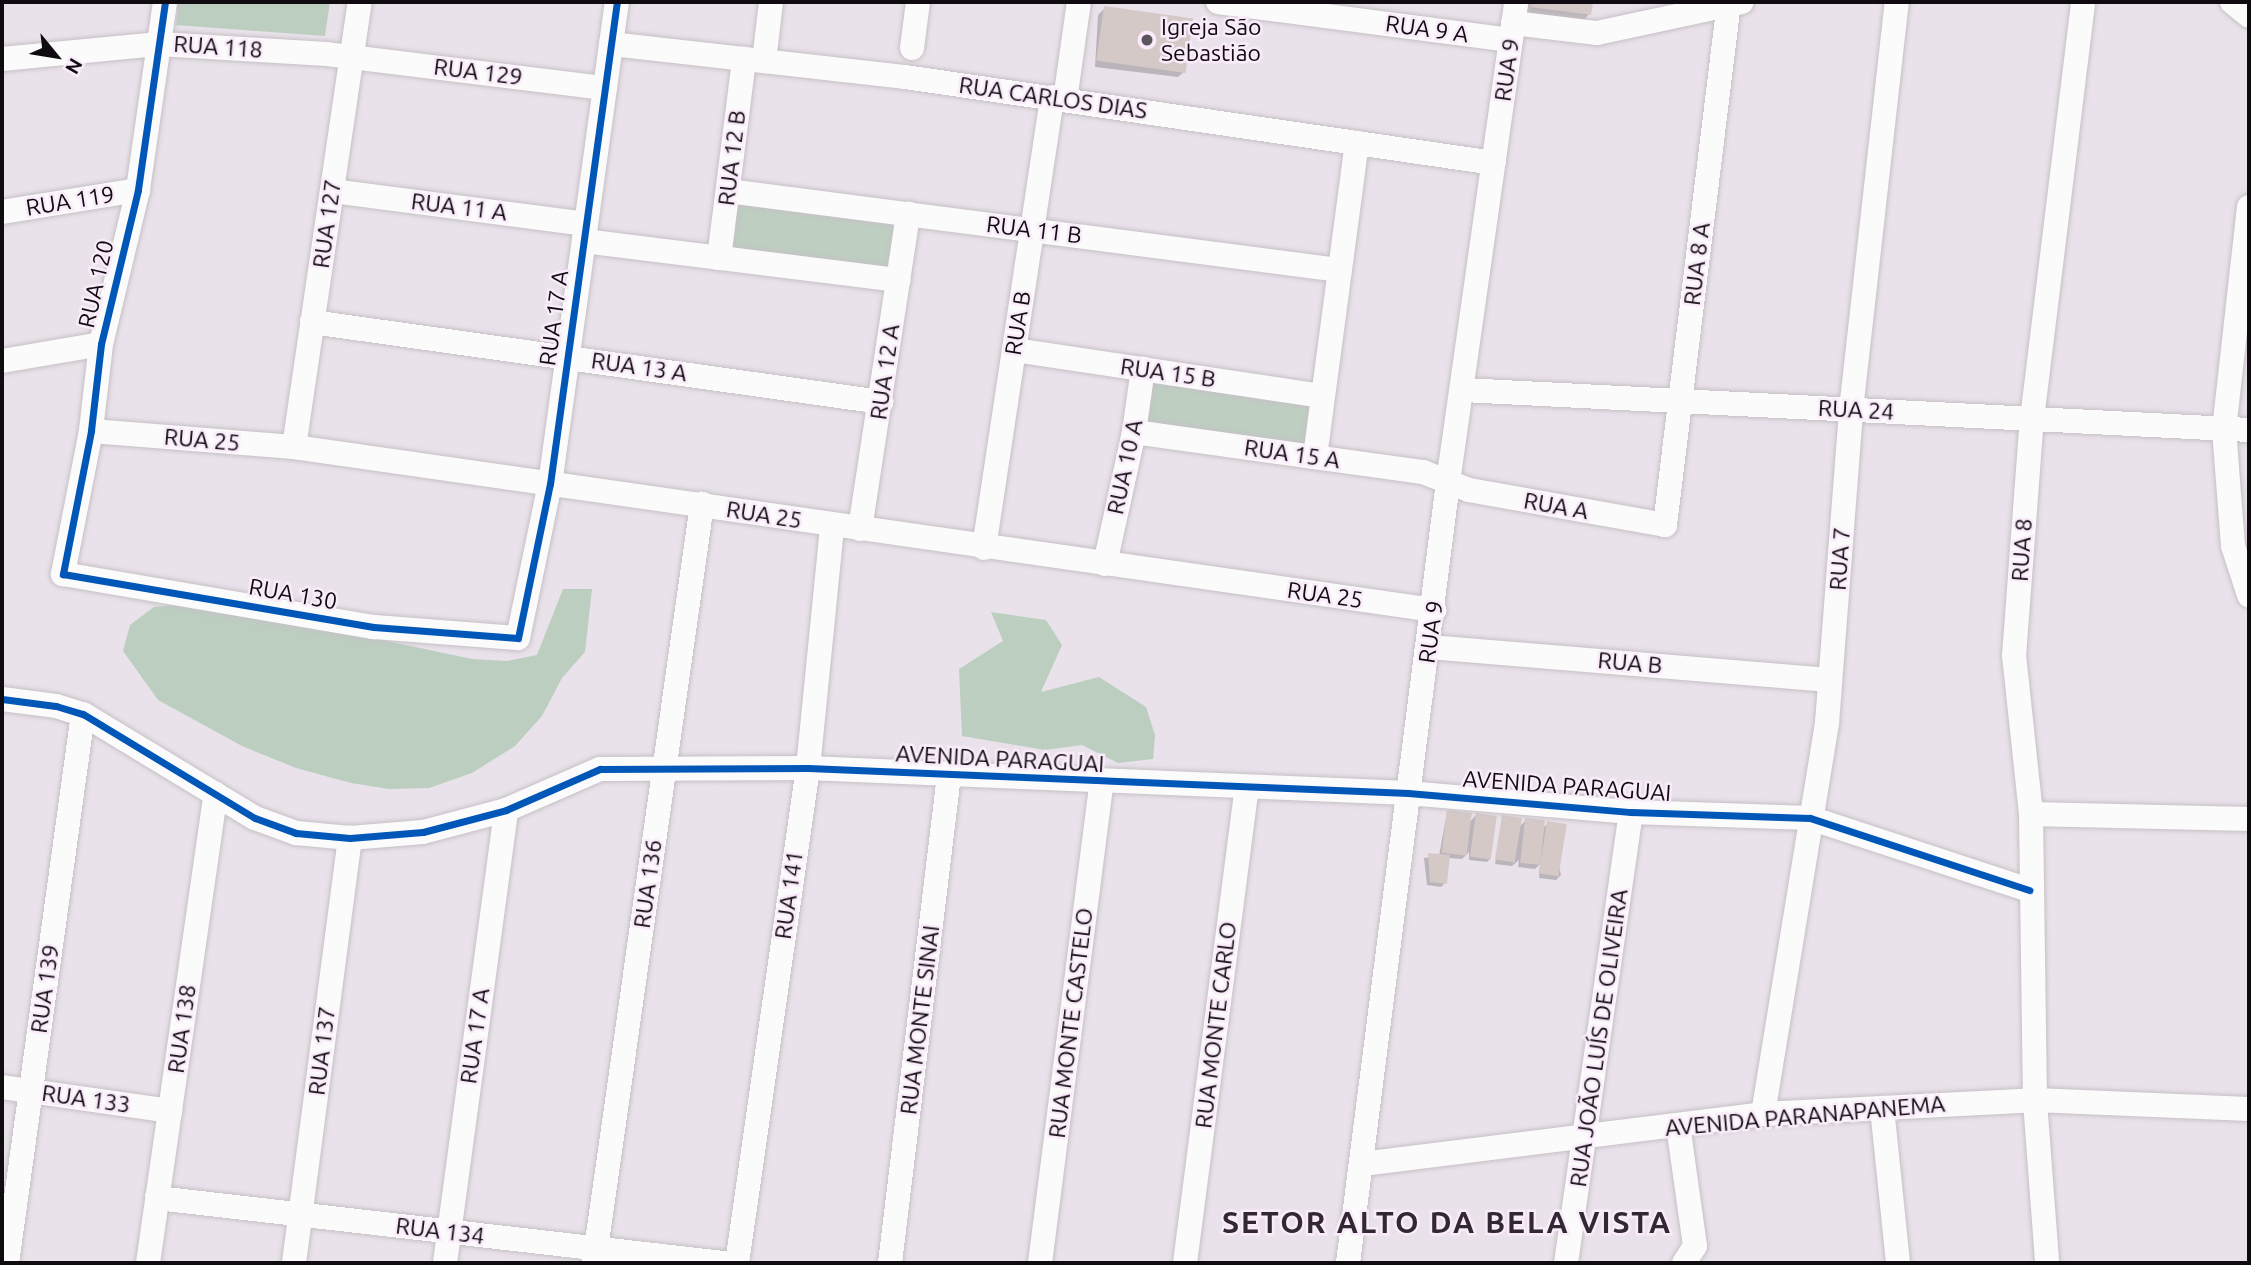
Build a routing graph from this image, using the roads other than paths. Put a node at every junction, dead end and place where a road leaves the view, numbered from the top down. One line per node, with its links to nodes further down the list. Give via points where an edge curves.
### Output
1 (165, 2): 14 (street, RUA 120)
2 (360, 2): 17 (street, RUA 127)
3 (617, 2): 15 (street, RUA 17 A)
4 (771, 2): 19 (street, RUA 12 B)
5 (918, 2): 16 (street)
6 (1079, 2): 21 (street, RUA B)
7 (1218, 2): 13 (street, RUA 9 A)
8 (1897, 2): 45 (street, RUA 7)
9 (2083, 2): 46 (street, RUA 8)
10 (2232, 2): 12 (street)
11 (1734, 3): 13 (street, RUA 9 A, via 1597,33); 43 (street, RUA 8 A)
12 (2249, 16)
13 (1513, 22): 23 (street, RUA 9)
14 (159, 44): 17 (street, RUA 118); 18 (street, RUA 118); 24 (street, RUA 120)
15 (611, 44): 19 (street, RUA CARLOS DIAS); 20 (street, RUA 17 A)
16 (912, 48)
17 (352, 57): 20 (street, RUA 129); 25 (street, RUA 127)
18 (2, 59)
19 (754, 60): 21 (street, RUA CARLOS DIAS); 26 (street, RUA 12 B)
20 (605, 88): 31 (street, RUA 17 A)
21 (1059, 99): 22 (street, RUA CARLOS DIAS); 30 (street, RUA B)
22 (1357, 143): 23 (street, RUA CARLOS DIAS); 33 (street)
23 (1494, 163): 41 (street, RUA 9)
24 (138, 190): 28 (street, RUA 119); 36 (street, RUA 120)
25 (332, 191): 31 (street, RUA 11 A); 35 (street, RUA 127)
26 (727, 191): 29 (street, RUA 11 B); 32 (street, RUA 12 B)
27 (2249, 207): 47 (street)
28 (2, 212)
29 (908, 214): 30 (street, RUA 11 B); 34 (street, RUA 12 A)
30 (1032, 230): 33 (street, RUA 11 B); 37 (street, RUA B)
31 (585, 233): 32 (street); 38 (street, RUA 17 A)
32 (719, 258): 34 (street)
33 (1340, 270): 42 (street)
34 (899, 279): 44 (street, RUA 12 A)
35 (313, 322): 38 (street, RUA 13 A); 51 (street, RUA 127)
36 (101, 344): 39 (street); 49 (street, RUA 120)
37 (1014, 350): 40 (street, RUA 15 B); 59 (street, RUA B)
38 (568, 357): 44 (street, RUA 13 A); 54 (street, RUA 17 A)
39 (2, 361)
40 (1143, 369): 42 (street, RUA 15 B); 50 (street, RUA 10 A)
41 (1463, 390): 43 (street, RUA 24); 53 (street, RUA 9)
42 (1323, 396): 52 (street)
43 (1680, 401): 45 (street, RUA 24); 56 (street, RUA 8 A)
44 (881, 402): 58 (street, RUA 12 A)
45 (1851, 410): 46 (street, RUA 24); 66 (street, RUA 7)
46 (2032, 419): 47 (street, RUA 24); 78 (street, RUA 8, via 2014,656)
47 (2224, 429): 48 (street, RUA 24); 62 (street, via 2234,546)
48 (2249, 430)
49 (92, 431): 51 (street, RUA 25); 61 (street, RUA 120)
50 (1134, 432): 52 (street, RUA 15 A); 60 (street, RUA 10 A)
51 (294, 447): 54 (street, RUA 25)
52 (1315, 457): 53 (street, RUA 15 A, via 1423,472)
53 (1448, 482): 56 (street, RUA A); 63 (street, RUA 9)
54 (550, 484): 55 (street, RUA 25); 64 (street, RUA 17 A)
55 (702, 505): 57 (street, RUA 25); 69 (street, RUA 136)
56 (1665, 525)
57 (832, 526): 58 (street, RUA 25); 70 (street, RUA 141)
58 (859, 529): 59 (street, RUA 25)
59 (984, 548): 60 (street, RUA 25)
60 (1105, 564): 63 (street, RUA 25)
61 (63, 575): 64 (street, RUA 130, via 374,627)
62 (2249, 595)
63 (1434, 610): 65 (street, RUA 9)
64 (518, 638)
65 (1429, 647): 66 (street, RUA B); 74 (street, RUA 9)
66 (1830, 680): 79 (street, RUA 7)
67 (2, 699): 68 (street, AVENIDA PARAGUAI, via 56,706)
68 (83, 715): 75 (street, AVENIDA PARAGUAI); 84 (street, RUA 139)
69 (665, 766): 70 (street, AVENIDA PARAGUAI); 76 (street, AVENIDA PARAGUAI, via 600,769); 96 (street, RUA 136)
70 (808, 768): 71 (street, AVENIDA PARAGUAI); 103 (street, RUA 141)
71 (949, 777): 72 (street, AVENIDA PARAGUAI); 104 (street, RUA MONTE SINAI)
72 (1101, 782): 73 (street, AVENIDA PARAGUAI); 105 (street, RUA MONTE CASTELO)
73 (1247, 788): 74 (street, AVENIDA PARAGUAI); 106 (street, RUA MONTE CARLO)
74 (1408, 793): 77 (street, AVENIDA PARAGUAI); 92 (street, RUA 9)
75 (216, 794): 81 (street, AVENIDA PARAGUAI, via 255,818 296,833); 88 (street, RUA 138)
76 (506, 810): 81 (street, AVENIDA PARAGUAI, via 424,832); 95 (street, RUA 17 A)
77 (1631, 812): 79 (street, AVENIDA PARAGUAI); 91 (street, RUA JOÃO LUÍS DE OLIVEIRA)
78 (2031, 814): 80 (street); 82 (street, RUA 8)
79 (1810, 818): 82 (street, AVENIDA PARAGUAI); 89 (street, RUA 7)
80 (2249, 820)
81 (350, 838): 94 (street, RUA 137)
82 (2029, 890): 85 (street, RUA 8)
83 (2, 1087): 84 (street, RUA 133)
84 (30, 1091): 88 (street, RUA 133); 98 (street, RUA 139)
85 (2035, 1100): 86 (street, AVENIDA PARANAPANEMA); 87 (street, AVENIDA PARANAPANEMA); 97 (street, RUA 8)
86 (1882, 1108): 89 (street, AVENIDA PARANAPANEMA); 110 (street)
87 (2249, 1109)
88 (170, 1111): 93 (street, RUA 138)
89 (1763, 1114): 90 (street, AVENIDA PARANAPANEMA)
90 (1678, 1125): 91 (street, AVENIDA PARANAPANEMA); 109 (street, via 1695,1246)
91 (1585, 1136): 92 (street, AVENIDA PARANAPANEMA); 108 (street, RUA JOÃO LUÍS DE OLIVEIRA)
92 (1362, 1164): 107 (street, RUA 9)
93 (157, 1198): 94 (street, RUA 134); 99 (street, RUA 138)
94 (301, 1214): 95 (street, RUA 134); 100 (street, RUA 137)
95 (449, 1232): 96 (street, RUA 134); 101 (street, RUA 17 A)
96 (596, 1256): 102 (street, RUA 134)
97 (2047, 1261)
98 (7, 1263)
99 (148, 1263)
100 (294, 1263)
101 (445, 1263)
102 (723, 1263)
103 (737, 1263)
104 (890, 1263)
105 (1040, 1263)
106 (1185, 1263)
107 (1348, 1263)
108 (1566, 1263)
109 (1684, 1263)
110 (1898, 1263)

